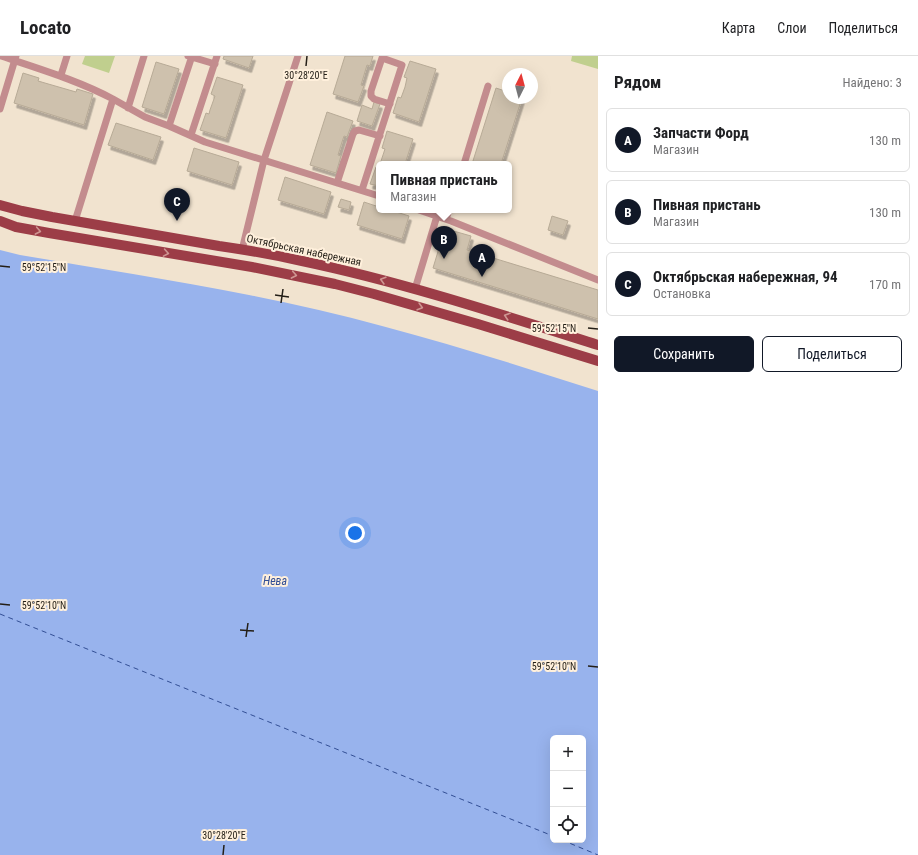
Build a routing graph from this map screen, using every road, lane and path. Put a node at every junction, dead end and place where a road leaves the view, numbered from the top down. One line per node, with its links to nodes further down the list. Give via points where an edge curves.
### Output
1 (1, 56): 7 (lane)
2 (67, 56): 9 (lane)
3 (144, 56): 13 (lane)
4 (190, 56): 8 (lane); 15 (lane)
5 (217, 56): 8 (lane)
6 (298, 56): 18 (lane)
7 (15, 58): 9 (lane); 14 (lane)
8 (215, 64): 16 (lane)
9 (61, 75): 11 (lane)
10 (488, 86): 19 (lane)
11 (113, 99): 13 (lane); 29 (lane)
12 (390, 104): 12 (lane, via 402,65 382,58 370,91 374,99); 17 (lane)
13 (128, 108): 15 (lane)
14 (0, 109)
15 (169, 126): 16 (lane)
16 (191, 135): 18 (lane, via 205,142)
17 (380, 136): 20 (lane, via 355,131); 21 (lane)
18 (264, 160): 20 (lane); 30 (lane)
19 (465, 161)
20 (337, 183): 21 (lane)
21 (362, 190): 22 (lane)
22 (376, 195)
23 (0, 205): 29 (main road, Октябрьская набережная)
24 (428, 213): 26 (lane)
25 (448, 213): 27 (lane)
26 (437, 216): 27 (lane); 32 (lane)
27 (446, 220): 31 (lane)
28 (0, 221): 34 (main road, one-way to 34, via 42,232 252,267 335,284)
29 (75, 221): 30 (main road, Октябрьская набережная)
30 (242, 250): 32 (main road, Октябрьская набережная, one-way to 30, via 300,260)
31 (598, 280)
32 (415, 289): 33 (main road, Октябрьская набережная, one-way to 32)
33 (598, 345)
34 (598, 361)

